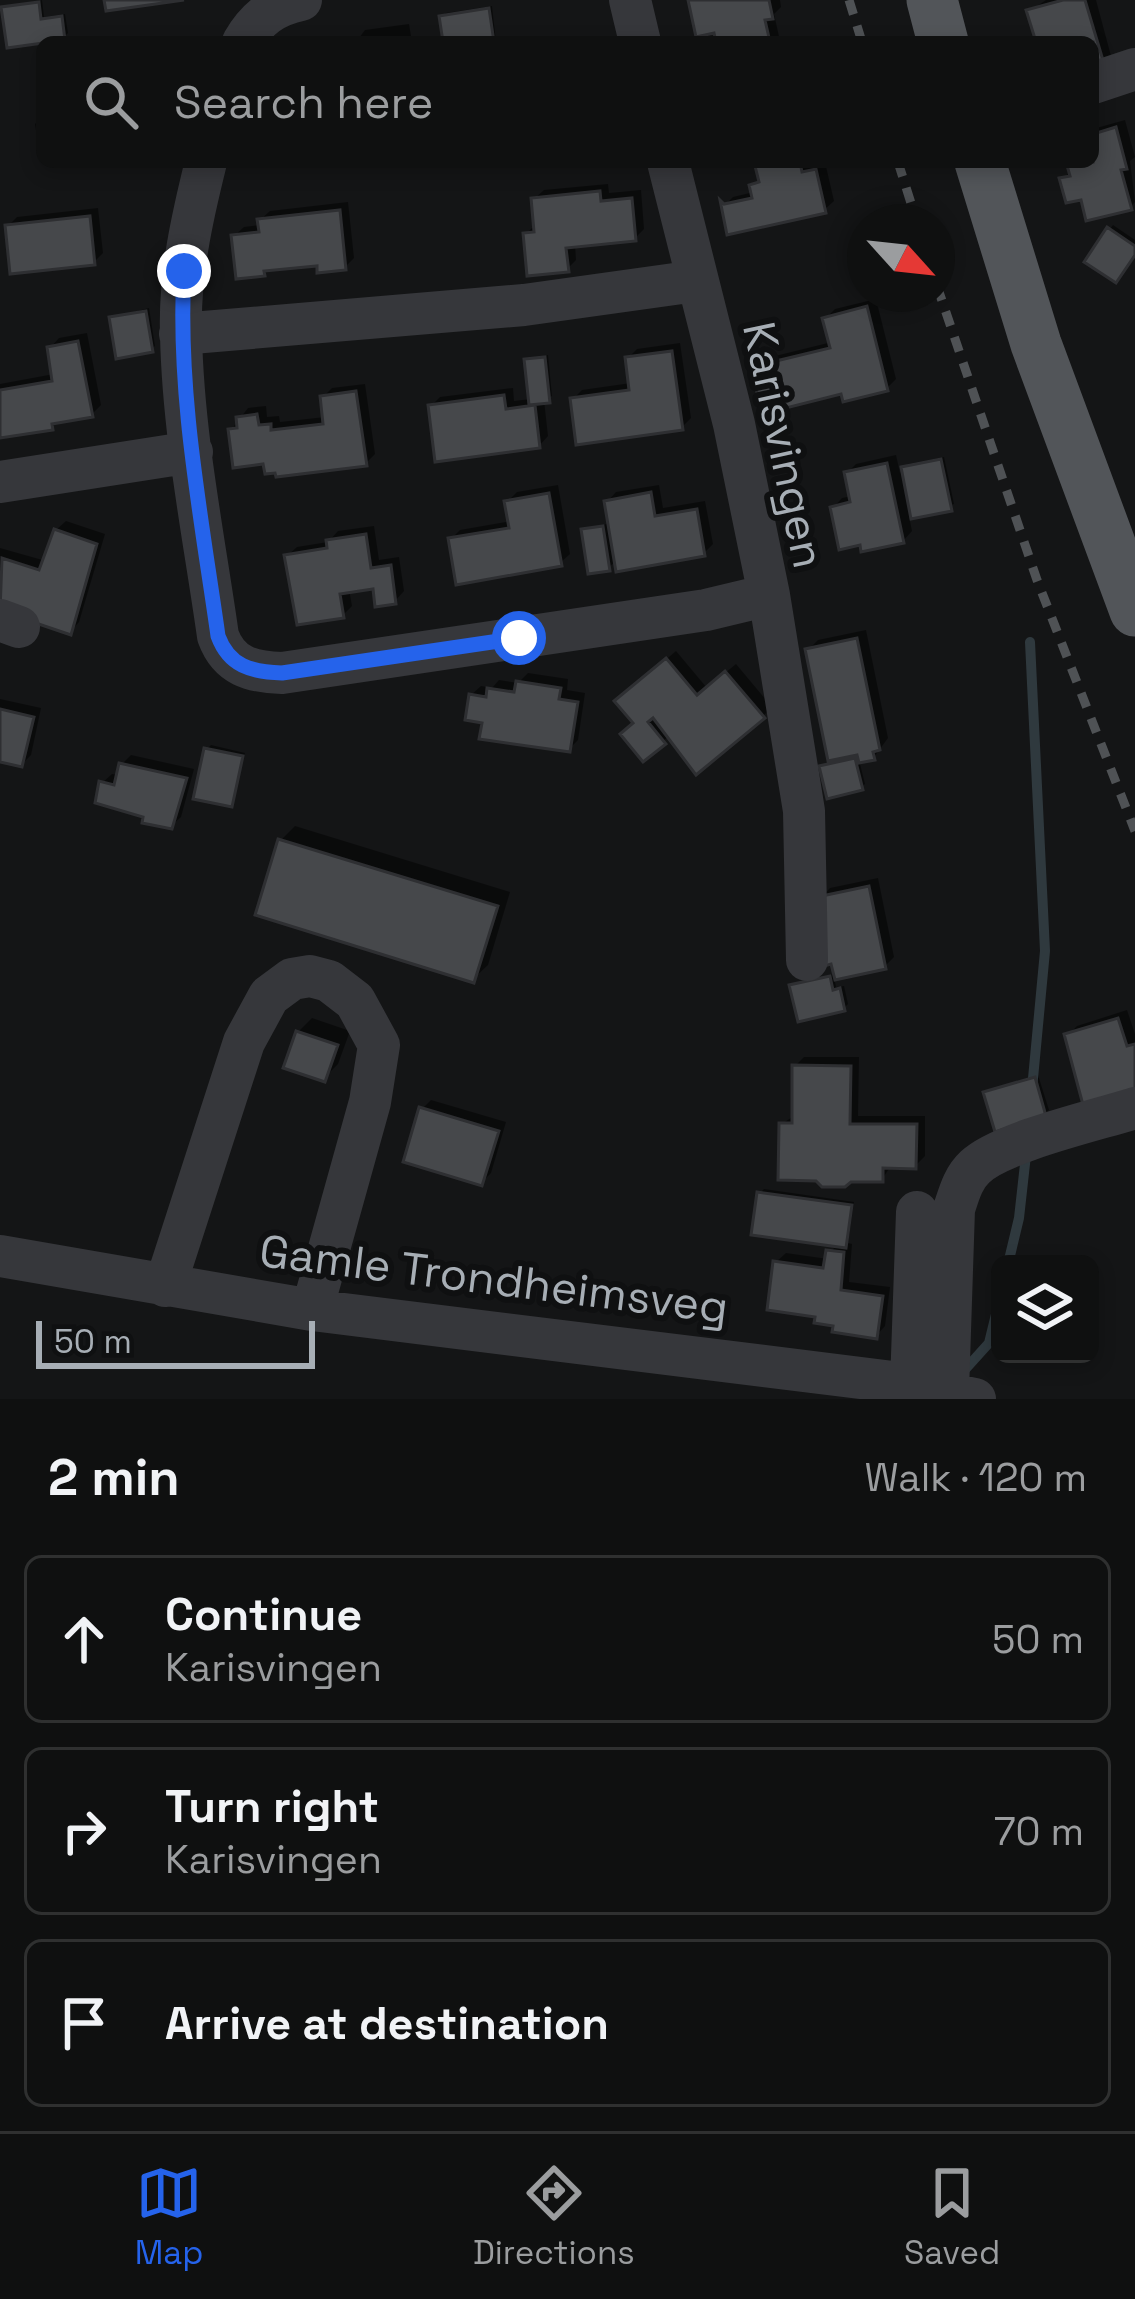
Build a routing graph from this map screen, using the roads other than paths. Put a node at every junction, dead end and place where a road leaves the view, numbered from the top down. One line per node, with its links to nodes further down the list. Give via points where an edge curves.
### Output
1 (301, 0): 4 (street, via 269,11)
2 (630, 0): 5 (street)
3 (932, 0): 6 (main road)
4 (248, 36)
5 (639, 36)
6 (941, 36)
7 (1135, 69): 8 (street)
8 (1099, 81)
9 (205, 168): 13 (street, Karisvingen)
10 (669, 168): 12 (street, Karisvingen)
11 (982, 168): 17 (main road, via 1036,344)
12 (696, 281): 13 (street, Karisvingen, via 524,305); 16 (street, Karisvingen)
13 (180, 334): 14 (street, Karisvingen)
14 (192, 452): 15 (street); 16 (street, Karisvingen, via 218,636 225,654 247,669 282,673)
15 (0, 482)
16 (769, 595): 18 (street, via 804,811)
17 (1135, 611)
18 (807, 960)
19 (1135, 1108): 24 (street, via 975,1166 954,1209)
20 (917, 1212): 24 (street)
21 (1, 1262): 22 (street, Gamle Trondheimsveg)
22 (165, 1286): 23 (street, Gamle Trondheimsveg); 23 (street, via 244,1042 269,996 310,976 355,1001 379,1045)
23 (313, 1310): 24 (street, Gamle Trondheimsveg)
24 (922, 1391)

